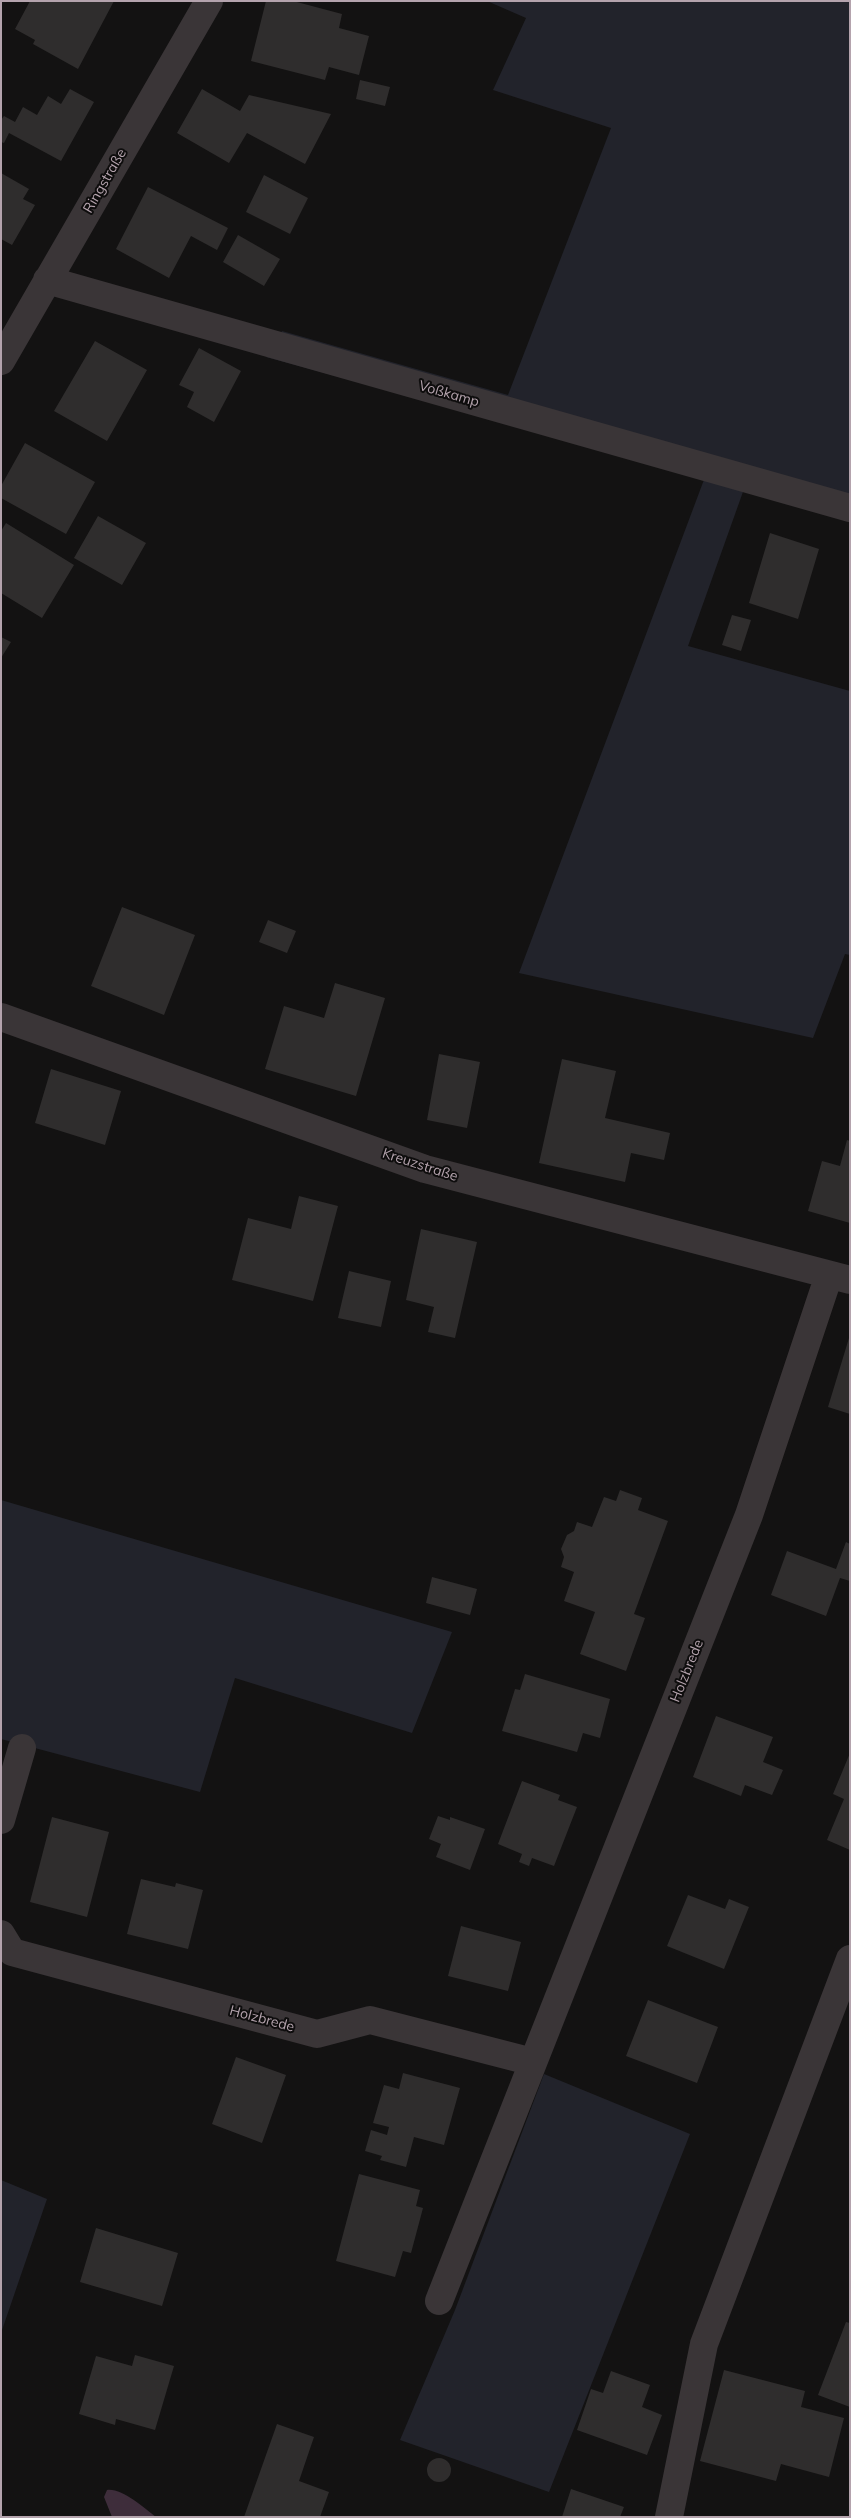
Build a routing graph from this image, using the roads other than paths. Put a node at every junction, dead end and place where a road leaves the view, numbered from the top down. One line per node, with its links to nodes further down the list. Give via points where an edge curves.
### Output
1 (209, 1): 2 (street, Ringstraße)
2 (47, 280): 3 (street, Ringstraße); 4 (street, Voßkamp)
3 (1, 361)
4 (850, 508)
5 (1, 1016): 6 (street, Kreuzstraße, via 425,1168)
6 (839, 1277): 11 (street, Holzbrede, via 749,1515)
7 (22, 1748): 8 (street)
8 (1, 1820)
9 (1, 1934): 11 (street, Holzbrede, via 12,1952 317,2034 370,2020)
10 (850, 1959): 13 (street, via 704,2344)
11 (533, 2062): 12 (street, Holzbrede)
12 (439, 2301)
13 (669, 2517)

